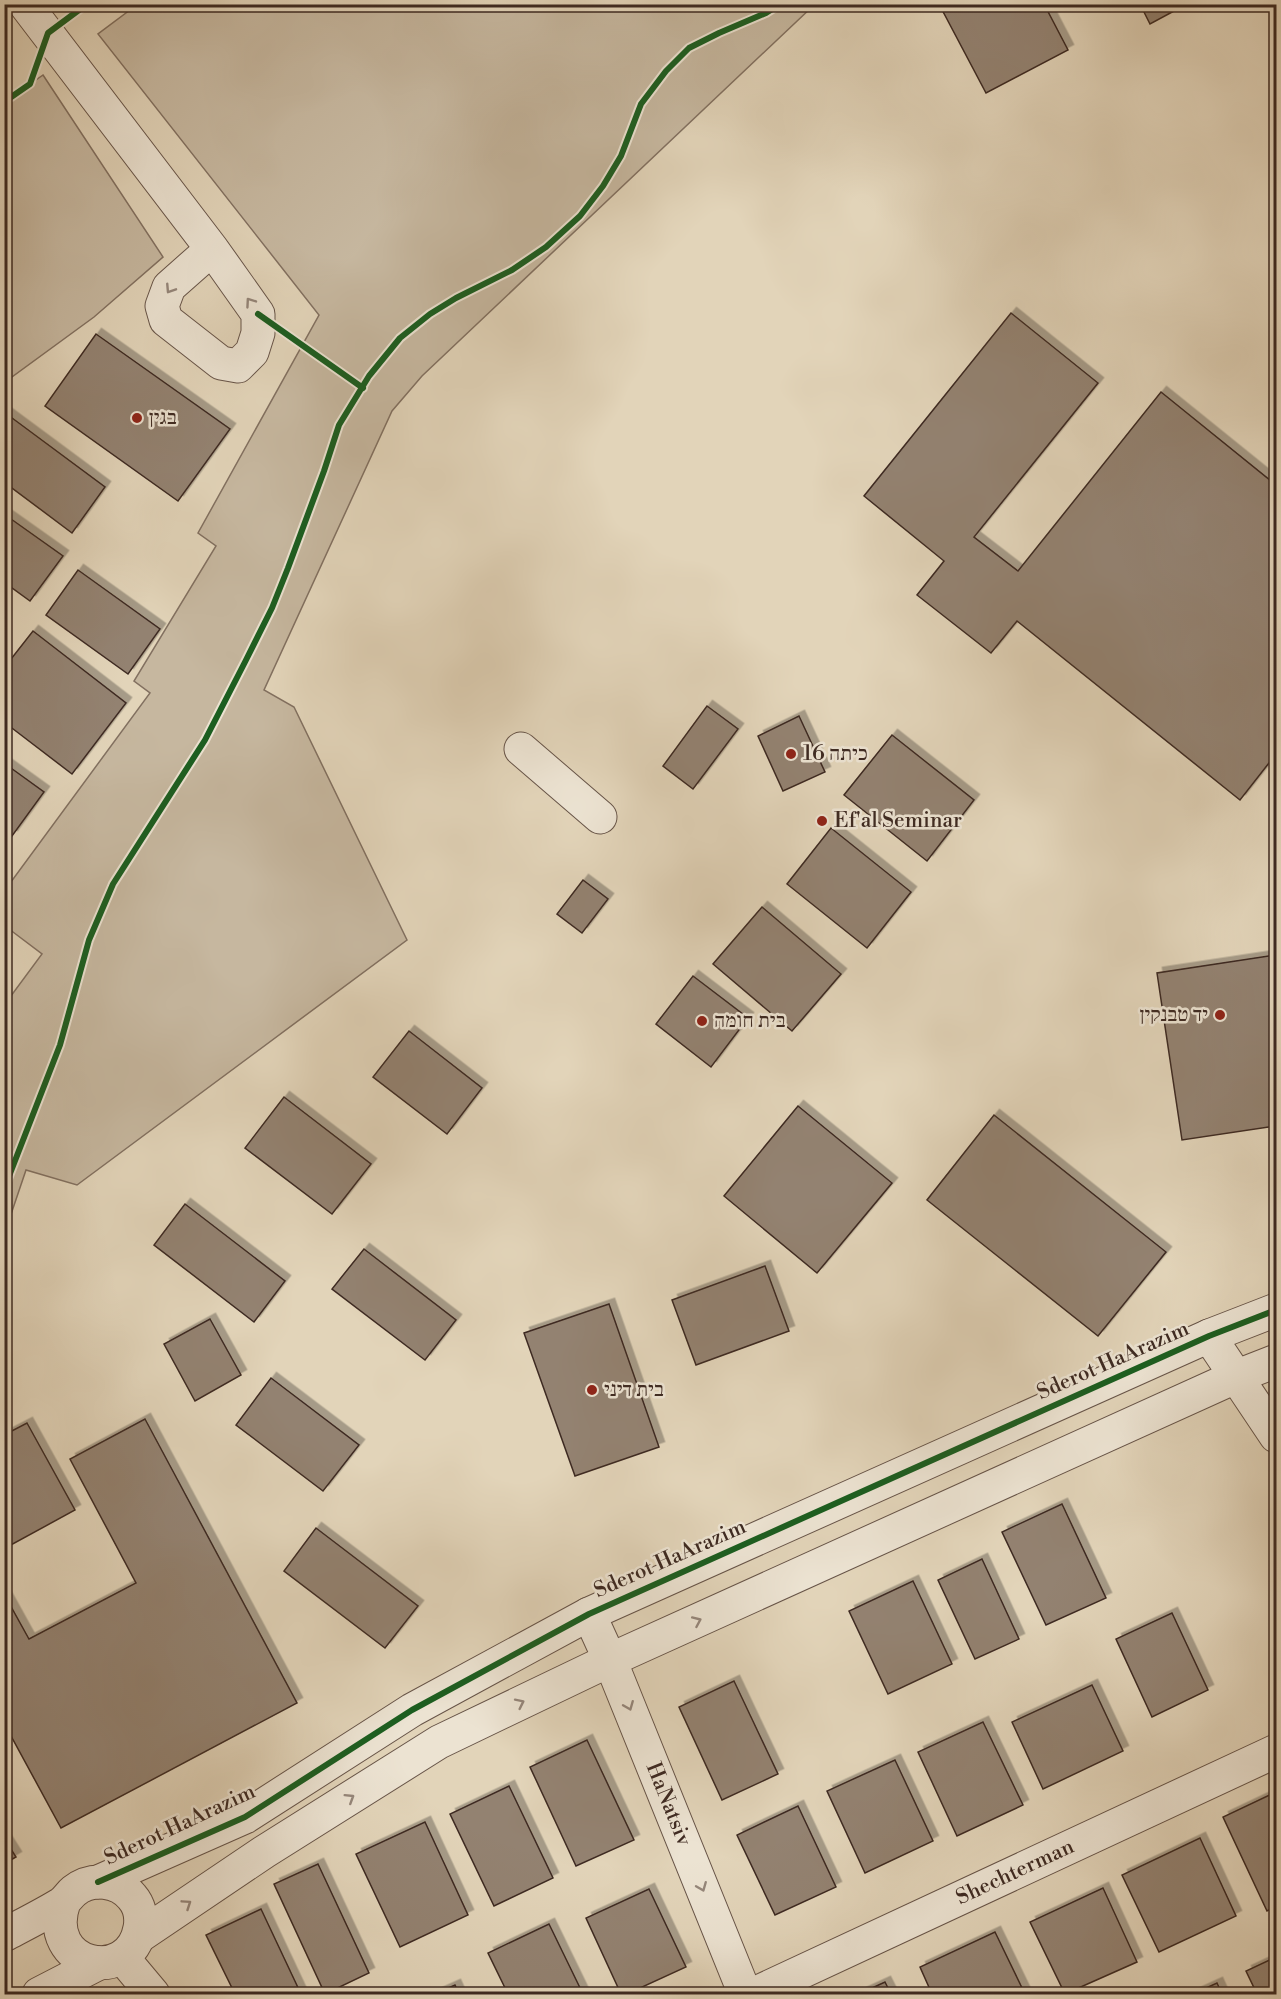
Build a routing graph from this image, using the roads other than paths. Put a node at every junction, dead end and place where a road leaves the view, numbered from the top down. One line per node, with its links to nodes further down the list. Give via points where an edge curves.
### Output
1 (26, 4): 2 (street)
2 (212, 249)
3 (521, 749): 4 (street)
4 (600, 817)
5 (1276, 1310): 6 (street, Sderot HaArazim)
6 (1209, 1336): 8 (street); 10 (street, Sderot HaArazim)
7 (1276, 1361): 8 (street)
8 (1235, 1377): 9 (street); 11 (street, one-way to 8)
9 (1276, 1436)
10 (589, 1614): 11 (street, HaNatsiv); 13 (street, Sderot HaArazim, via 412,1710 245,1817)
11 (610, 1660): 16 (street, one-way to 11, via 264,1852 439,1742); 19 (street, HaNatsiv, one-way to 19)
12 (1276, 1751): 20 (street, Shechterman)
13 (98, 1882): 14 (street, via 73,1891); 16 (street, via 124,1889 139,1911 141,1924)
14 (64, 1902): 15 (street); 16 (street, via 59,1915 60,1929 73,1953 85,1960)
15 (4, 1935)
16 (120, 1952): 17 (street); 18 (street)
17 (39, 1995)
18 (153, 1995)
19 (745, 1995)
20 (754, 1995)

